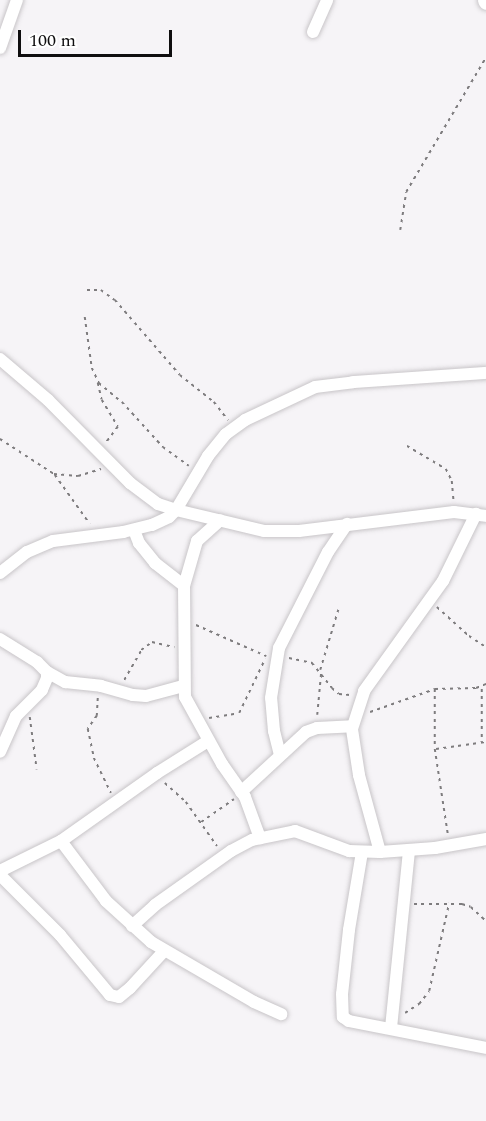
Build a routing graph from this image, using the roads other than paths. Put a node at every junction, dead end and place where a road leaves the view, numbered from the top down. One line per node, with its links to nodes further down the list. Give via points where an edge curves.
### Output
1 (16, 0): 4 (street)
2 (327, 0): 3 (street)
3 (313, 32)
4 (0, 48)
5 (0, 359): 7 (street, via 48,400 142,494)
6 (486, 373): 7 (street, via 315,387 244,420 226,434 197,472)
7 (176, 510): 9 (street); 11 (street, via 159,523)
8 (481, 515): 10 (street, via 454,512); 17 (street, via 430,600 363,694)
9 (220, 520): 10 (street, via 264,531); 13 (street, via 197,541)
10 (347, 524): 20 (street, via 309,586 277,656 272,715)
11 (134, 530): 12 (street, via 53,541 27,552); 13 (street, via 155,563)
12 (0, 573)
13 (184, 586): 16 (street)
14 (0, 639): 15 (street)
15 (47, 672): 16 (street, via 65,682 146,696); 19 (street, via 46,684 16,716)
16 (183, 686): 18 (street, via 184,697)
17 (354, 722): 20 (street, via 306,732); 27 (street, via 358,775)
18 (208, 741): 21 (street); 24 (street)
19 (0, 752)
20 (280, 755): 21 (street)
21 (241, 792): 22 (street)
22 (260, 838): 26 (street, via 295,831); 29 (street, via 224,856)
23 (486, 839): 25 (street)
24 (61, 841): 28 (street); 29 (street, via 106,901)
25 (409, 851): 27 (street); 32 (street)
26 (362, 852): 27 (street); 32 (street, via 341,1011 349,1021)
27 (380, 852)
28 (0, 873): 30 (street, via 110,995 119,997)
29 (132, 926): 30 (street)
30 (164, 951): 31 (street)
31 (281, 1014)
32 (392, 1025): 33 (street)
33 (486, 1048)

